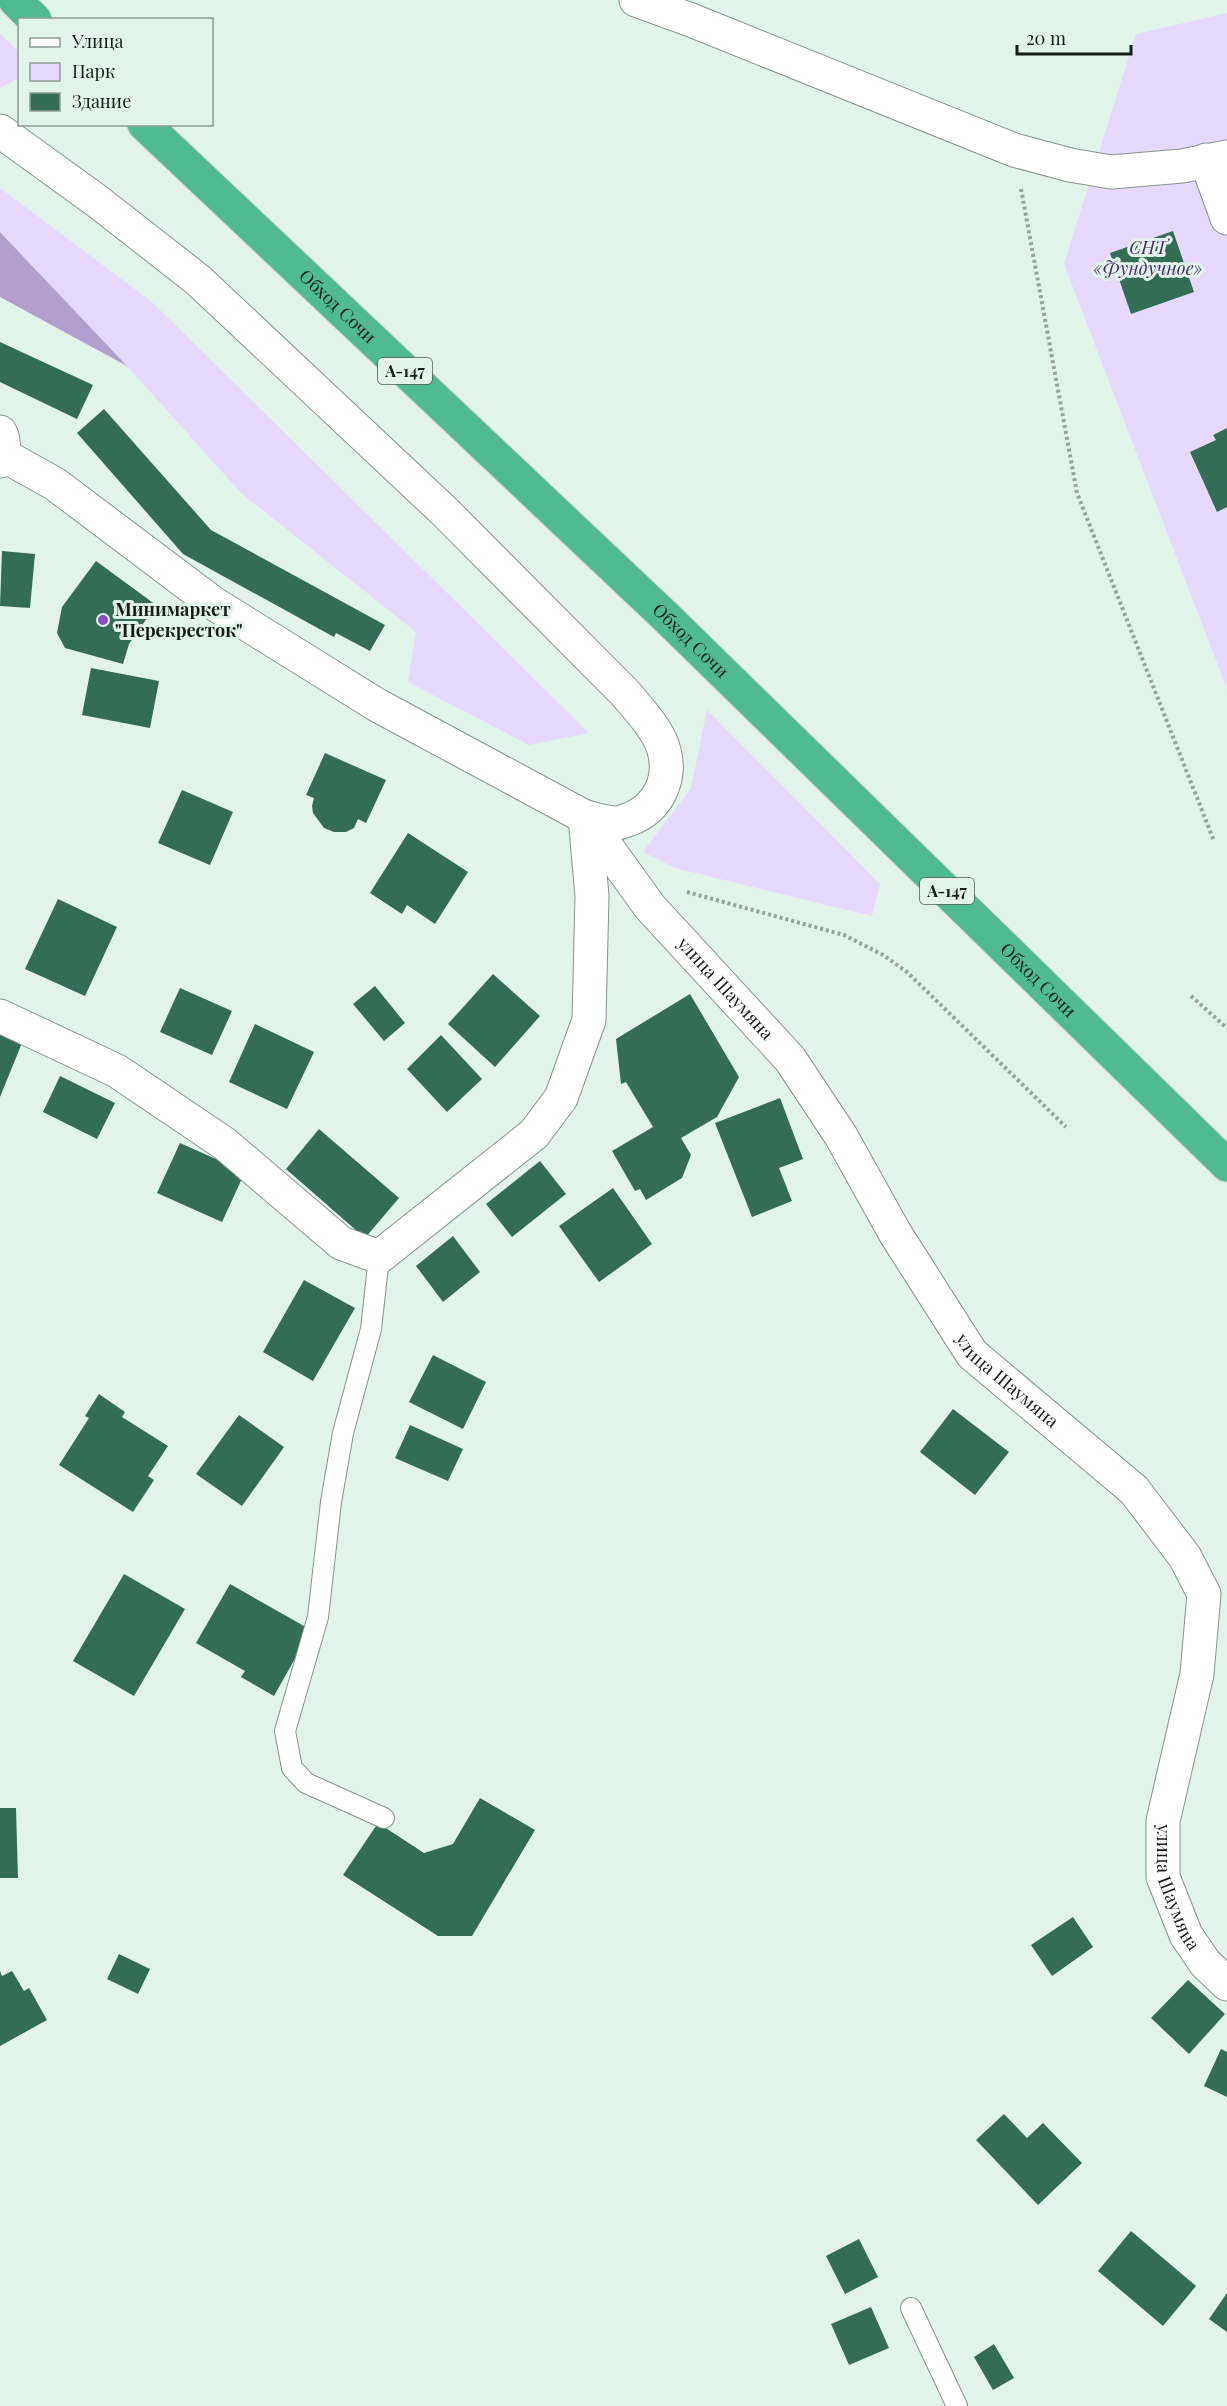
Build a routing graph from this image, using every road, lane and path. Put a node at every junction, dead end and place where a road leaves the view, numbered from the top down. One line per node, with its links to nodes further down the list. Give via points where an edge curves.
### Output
1 (15, 0): 3 (highway)
2 (636, 0): 6 (street)
3 (33, 18)
4 (146, 126): 17 (highway, Обход Сочи / А-147, via 666,617)
5 (0, 131): 10 (street, via 198,280 444,511 626,694 651,725 663,748 663,787 643,814 618,823)
6 (1014, 150): 7 (street, via 1111,172 1182,166); 11 (path, via 1077,493)
7 (1217, 158): 8 (street)
8 (1227, 218)
9 (1, 449): 10 (street, via 55,484 213,603 377,705)
10 (585, 817): 18 (street, via 592,896 590,1020 561,1098 534,1134); 20 (street, улица Шаумяна, via 650,907 790,1059 972,1354 1134,1490 1185,1557 1204,1594 1197,1674 1163,1821 1163,1877 1186,1935 1205,1963)
11 (1214, 841)
12 (685, 891): 16 (path, via 844,935 883,955 907,972)
13 (1191, 996): 15 (path)
14 (0, 1016): 18 (street, via 117,1071 225,1144 341,1243)
15 (1227, 1029)
16 (1066, 1127)
17 (1227, 1165)
18 (379, 1257): 19 (lane, via 371,1329 343,1433 331,1502 318,1617 285,1731 292,1768 306,1783)
19 (384, 1818)
20 (1227, 1984)
21 (911, 2308): 22 (lane)
22 (957, 2406)

